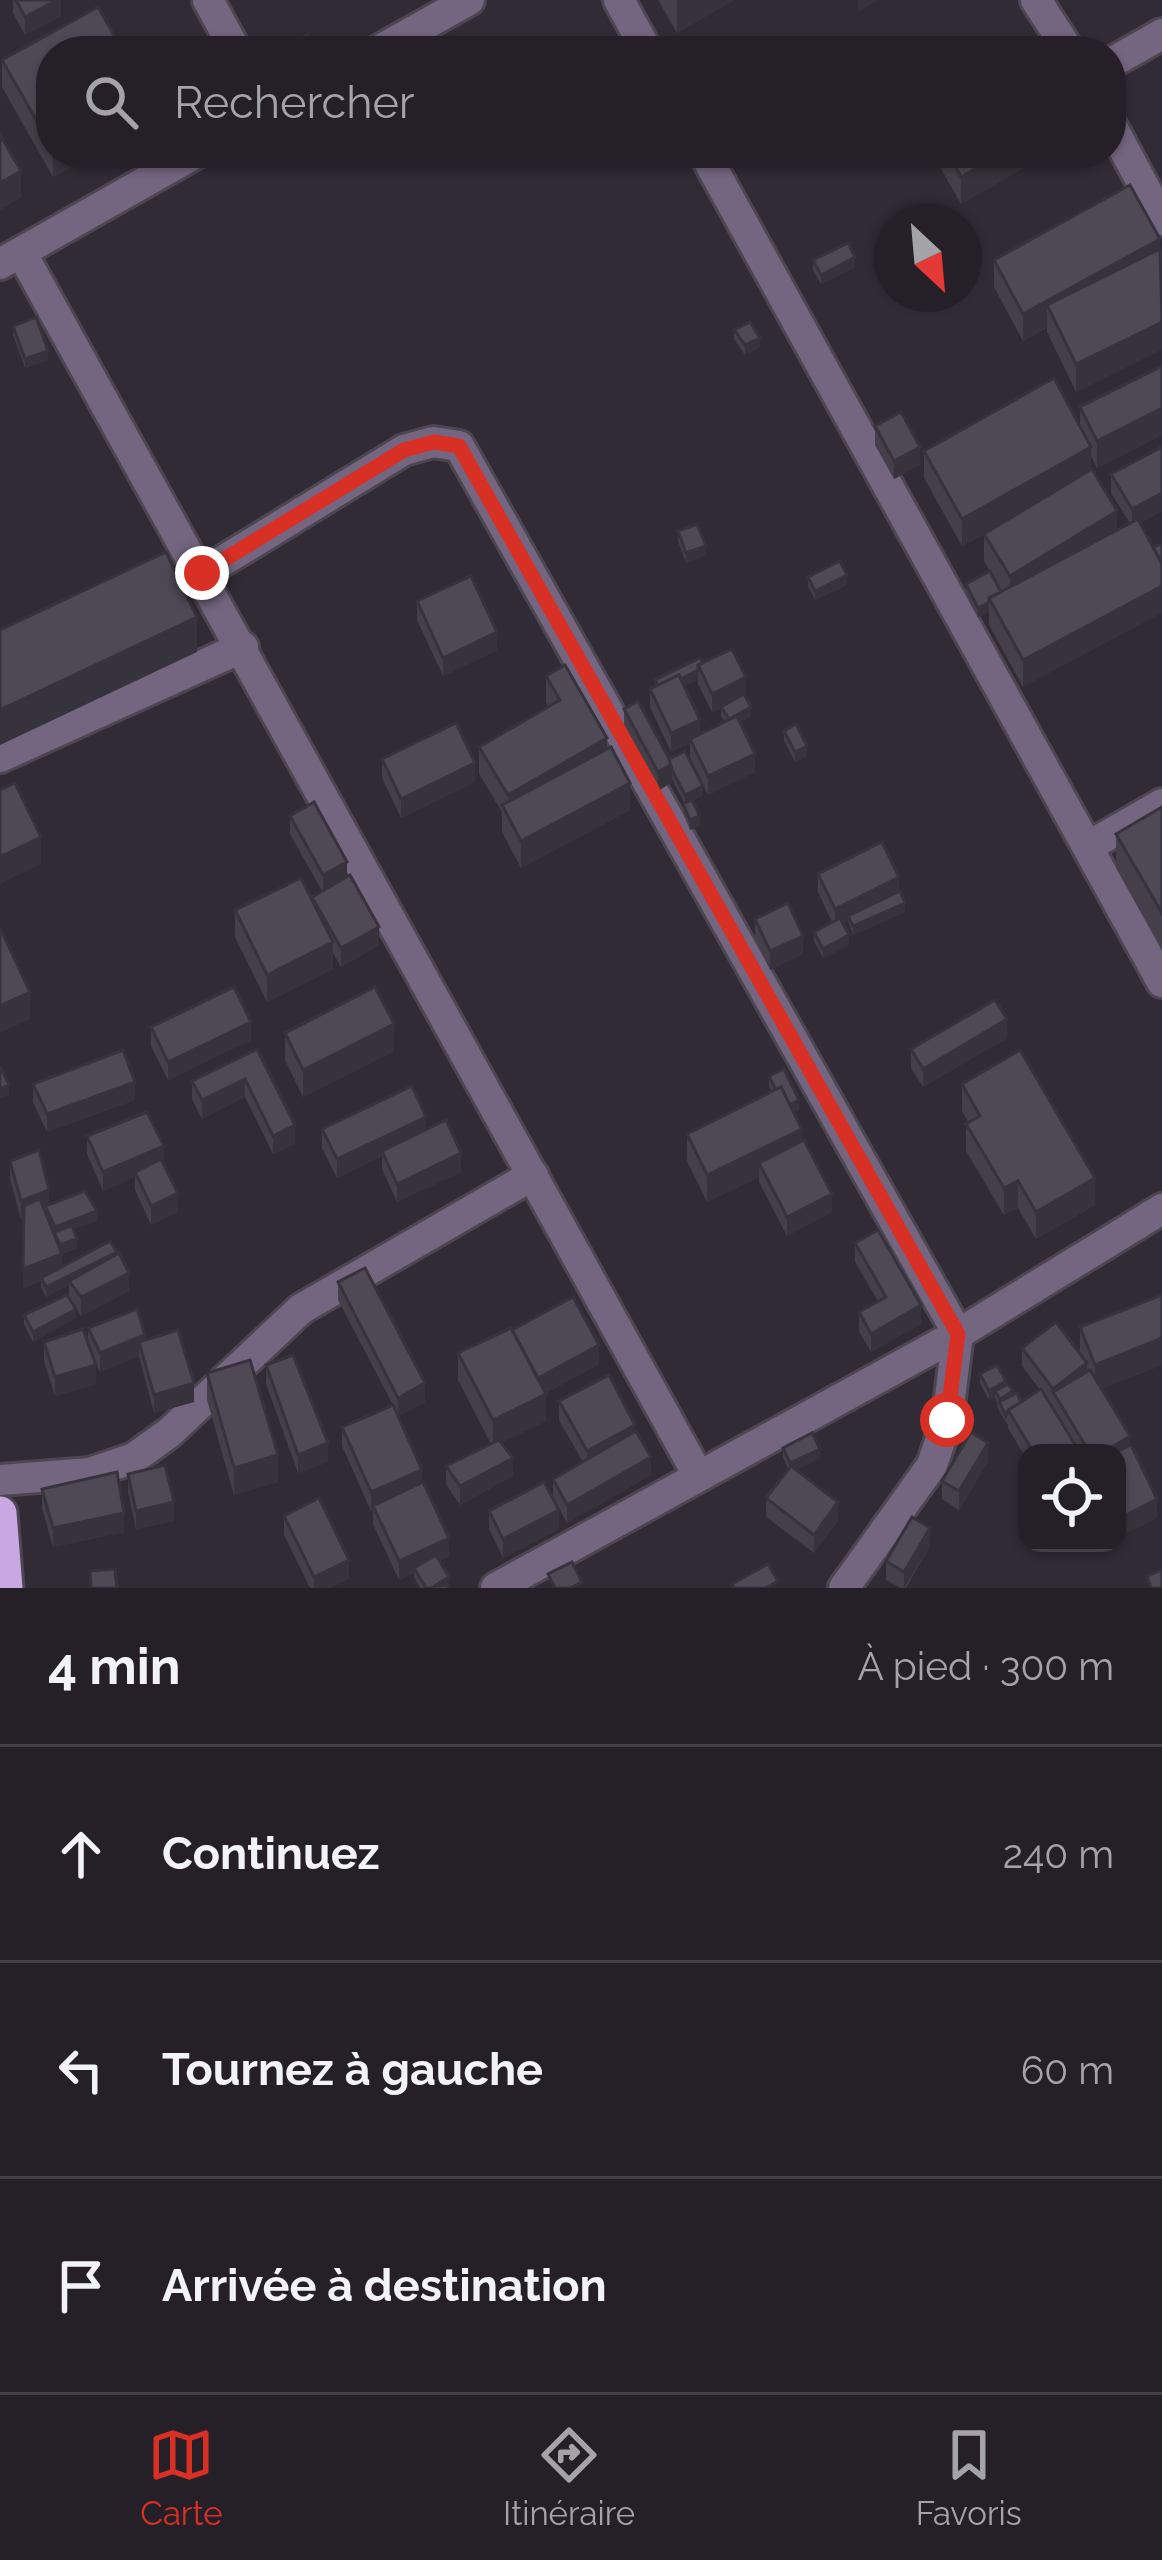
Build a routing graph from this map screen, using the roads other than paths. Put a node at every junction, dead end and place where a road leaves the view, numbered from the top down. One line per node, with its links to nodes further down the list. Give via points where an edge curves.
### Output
1 (208, 0): 6 (street)
2 (469, 0): 7 (street)
3 (619, 0): 8 (street)
4 (1036, 0): 9 (street)
5 (1162, 34): 10 (street)
6 (228, 36)
7 (405, 36)
8 (639, 36)
9 (1059, 36)
10 (1126, 54)
11 (1126, 153): 14 (street)
12 (170, 168): 15 (street)
13 (712, 168): 20 (street)
14 (1162, 220)
15 (11, 258): 16 (street)
16 (202, 573): 17 (street); 24 (street, via 404,450 459,446)
17 (243, 647): 18 (street); 22 (street)
18 (0, 757)
19 (1162, 804): 20 (street)
20 (1089, 846): 21 (street)
21 (1162, 982)
22 (533, 1175): 25 (street); 26 (street, via 302,1309 134,1458 90,1473)
23 (1162, 1209): 24 (street)
24 (958, 1334): 25 (street); 30 (street, via 932,1465)
25 (698, 1475): 29 (street)
26 (0, 1480)
27 (0, 1513): 28 (highway)
28 (6, 1588)
29 (496, 1588)
30 (844, 1588)

